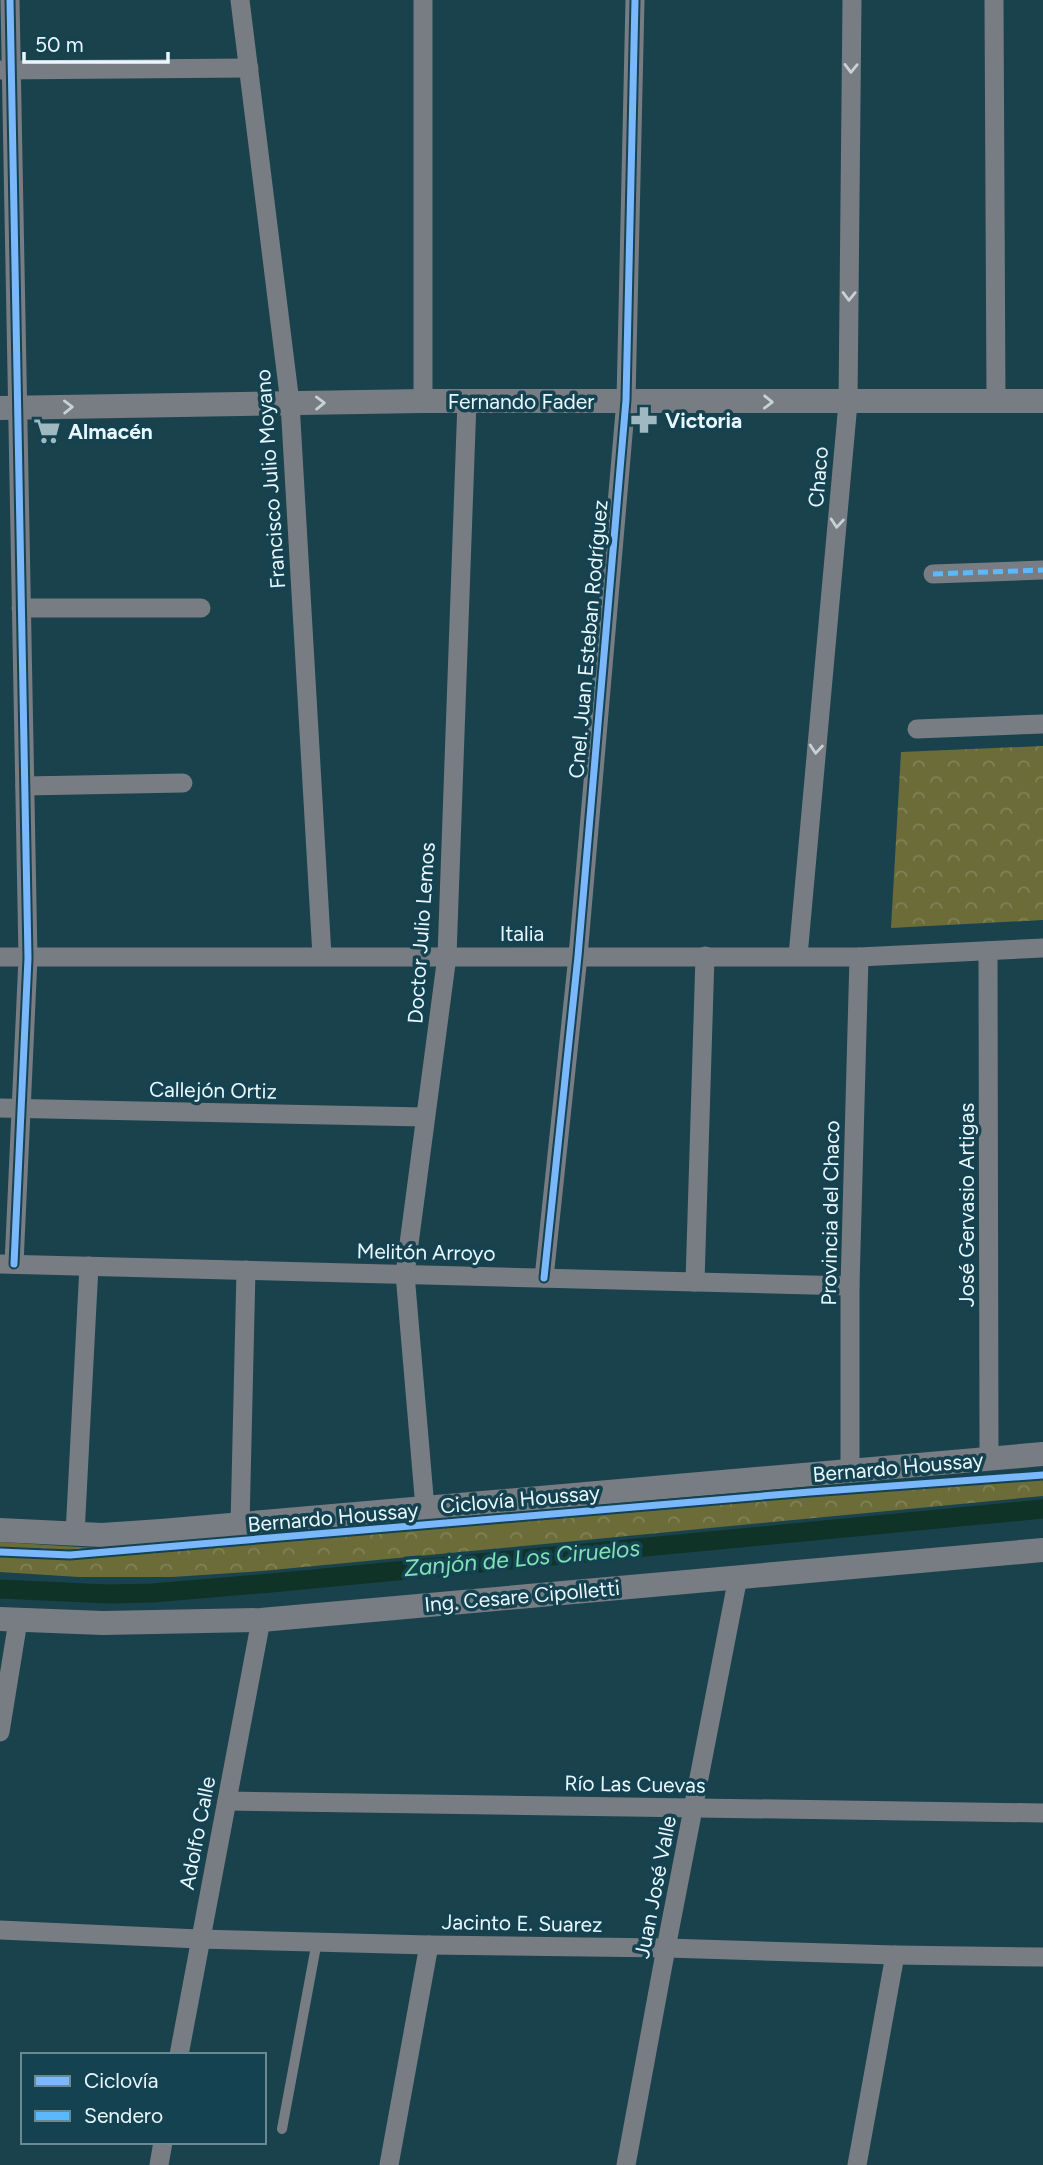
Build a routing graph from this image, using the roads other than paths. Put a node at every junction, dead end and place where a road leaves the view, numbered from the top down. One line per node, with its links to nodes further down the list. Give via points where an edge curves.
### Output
1 (10, 0): 8 (street)
2 (240, 0): 7 (street, Francisco Julio Moyano)
3 (423, 0): 10 (street)
4 (635, 0): 9 (street, Cnel. Juan Esteban Rodríguez)
5 (852, 0): 15 (street, Chaco, one-way to 15)
6 (994, 0): 12 (street)
7 (248, 68): 8 (street); 14 (street, Francisco Julio Moyano)
8 (6, 70): 16 (street)
9 (626, 400): 11 (street, Fernando Fader); 15 (street, Fernando Fader, one-way to 15); 29 (street, Cnel. Juan Esteban Rodríguez)
10 (423, 401): 11 (street, Fernando Fader); 14 (street, Fernando Fader, one-way to 10)
11 (467, 401): 28 (street, Doctor Julio Lemos)
12 (996, 401): 13 (street, Fernando Fader); 15 (street, Fernando Fader)
13 (1043, 401)
14 (290, 403): 16 (street, Fernando Fader, one-way to 14); 27 (street, Francisco Julio Moyano)
15 (848, 403): 31 (street, Chaco, one-way to 31)
16 (9, 408): 19 (street)
17 (1043, 570): 18 (street)
18 (933, 574)
19 (21, 608): 20 (street); 24 (street)
20 (201, 608)
21 (1043, 724): 22 (street)
22 (917, 729)
23 (183, 783): 24 (street)
24 (25, 786): 34 (street)
25 (1043, 948): 26 (street, Italia)
26 (989, 951): 33 (street, Italia); 46 (street, José Gervasio Artigas)
27 (322, 956): 28 (street, Italia); 34 (street, Italia)
28 (447, 956): 29 (street, Italia); 37 (street, Doctor Julio Lemos)
29 (578, 956): 30 (street, Italia); 42 (street, Cnel. Juan Esteban Rodríguez)
30 (705, 956): 31 (street, Italia); 43 (street)
31 (798, 956): 33 (street, Italia)
32 (0, 957): 34 (street, Italia)
33 (859, 957): 44 (street, Provincia del Chaco)
34 (28, 958): 36 (street)
35 (0, 1108): 36 (street, Callejón Ortiz)
36 (22, 1108): 37 (street, Callejón Ortiz); 38 (street)
37 (425, 1117): 41 (street, Doctor Julio Lemos)
38 (7, 1264): 39 (street, Melitón Arroyo)
39 (89, 1266): 40 (street, Melitón Arroyo); 51 (street)
40 (246, 1270): 41 (street, Melitón Arroyo); 49 (street)
41 (405, 1275): 42 (street, Melitón Arroyo); 48 (street, Doctor Julio Lemos)
42 (544, 1278): 43 (street, Melitón Arroyo)
43 (695, 1282): 44 (street, Melitón Arroyo)
44 (850, 1286): 47 (street, Provincia del Chaco)
45 (1043, 1454): 46 (street, Bernardo Houssay)
46 (989, 1459): 47 (street, Bernardo Houssay)
47 (850, 1471): 48 (street, Bernardo Houssay)
48 (425, 1508): 49 (street, Bernardo Houssay)
49 (240, 1525): 51 (street, Bernardo Houssay)
50 (0, 1530): 51 (street, Bernardo Houssay)
51 (75, 1534)
52 (1043, 1550): 53 (street, Ing. Cesare Cipolletti)
53 (738, 1577): 55 (street, Ing. Cesare Cipolletti); 58 (street, Juan José Valle)
54 (9, 1620): 55 (street, Ing. Cesare Cipolletti); 56 (street)
55 (261, 1620): 57 (street, Adolfo Calle)
56 (0, 1732)
57 (227, 1801): 58 (street, Río Las Cuevas); 61 (street, Adolfo Calle)
58 (694, 1808): 59 (street, Río Las Cuevas); 64 (street, Juan José Valle)
59 (1043, 1813)
60 (0, 1930): 61 (street, Jacinto E. Suarez)
61 (199, 1939): 62 (street, Jacinto E. Suarez); 67 (street, Adolfo Calle)
62 (317, 1941): 63 (street, Jacinto E. Suarez); 68 (lane)
63 (429, 1945): 64 (street, Jacinto E. Suarez); 71 (street)
64 (666, 1948): 65 (street, Jacinto E. Suarez); 72 (street, Juan José Valle)
65 (895, 1955): 66 (street, Jacinto E. Suarez); 73 (street)
66 (1043, 1957)
67 (179, 2053)
68 (282, 2129)
69 (163, 2144): 70 (street)
70 (159, 2165)
71 (389, 2165)
72 (626, 2165)
73 (857, 2165)

